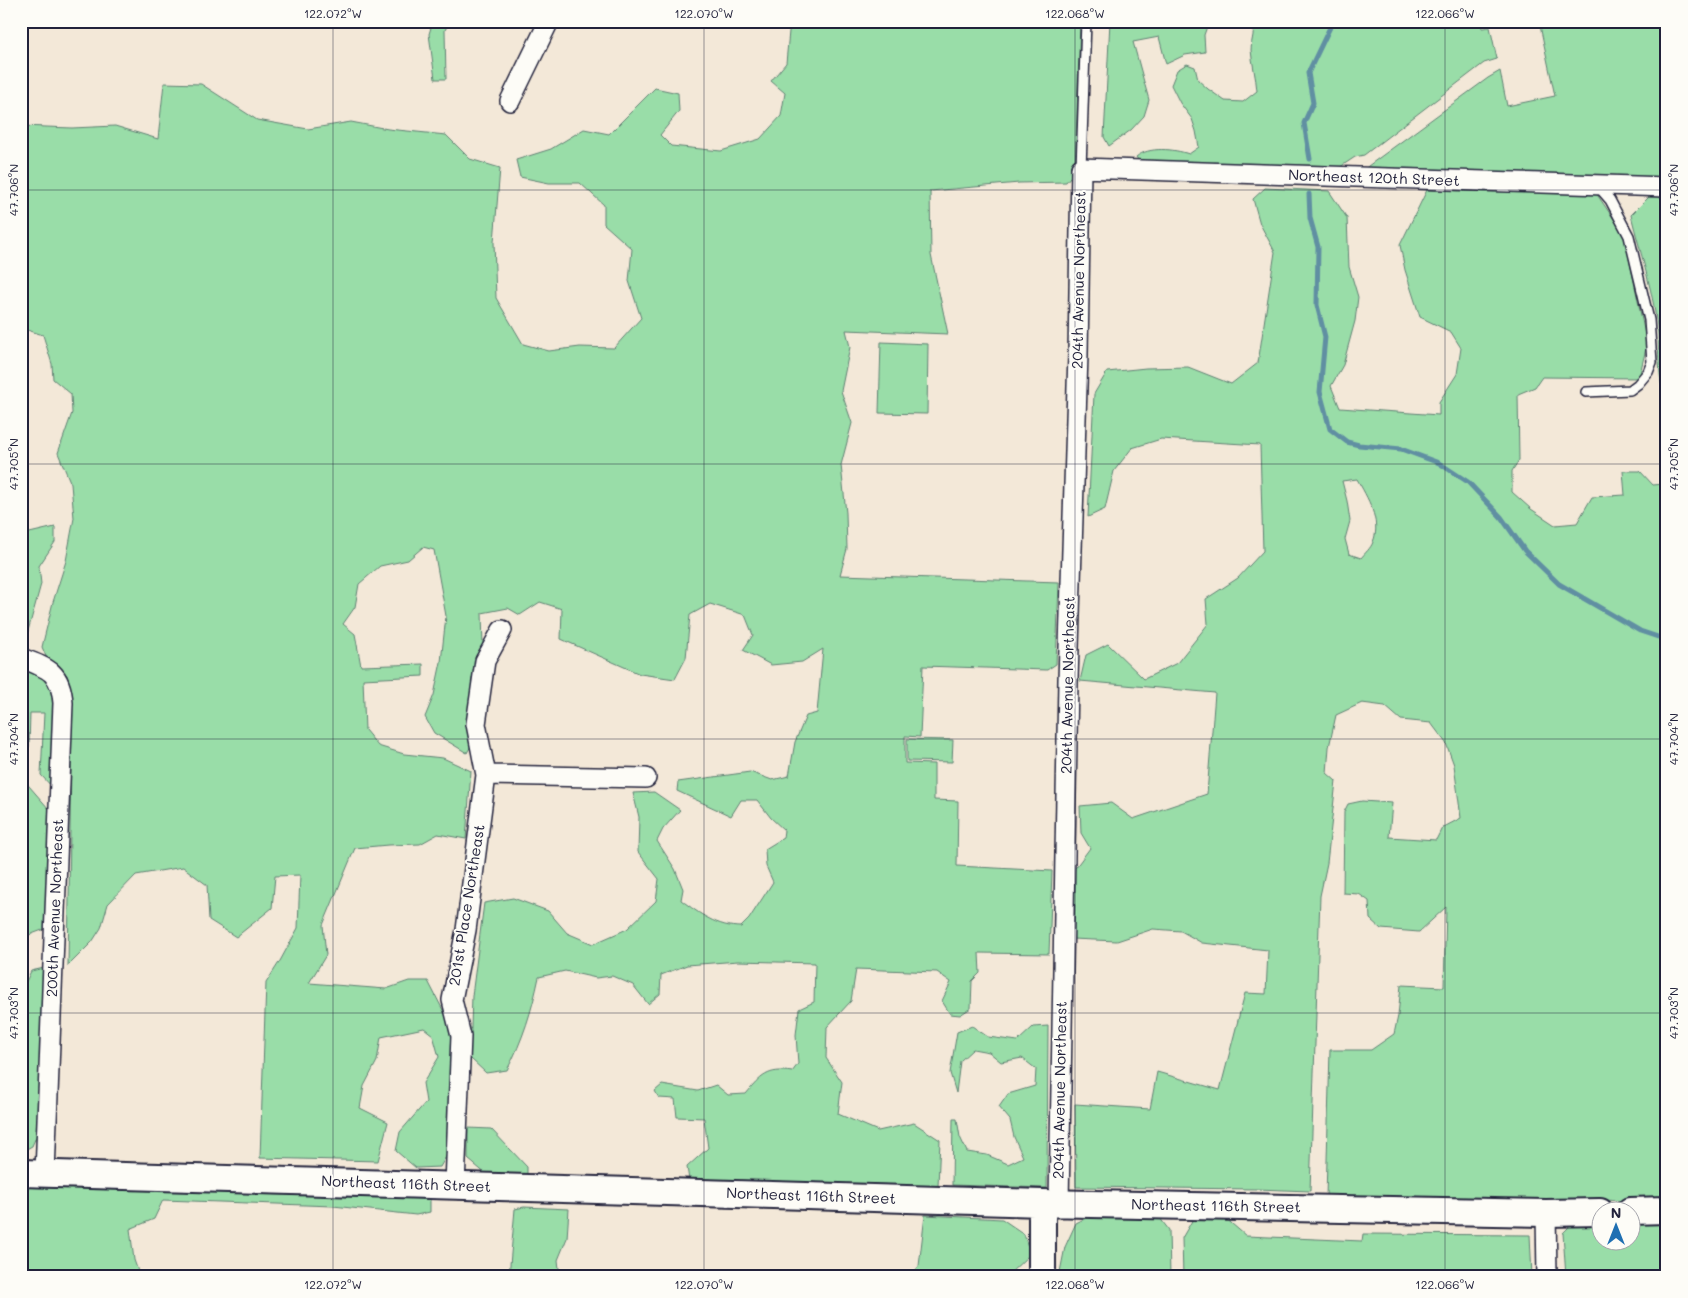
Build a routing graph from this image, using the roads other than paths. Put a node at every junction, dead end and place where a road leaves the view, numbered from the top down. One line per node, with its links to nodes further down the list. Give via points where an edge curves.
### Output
1 (548, 21): 3 (street)
2 (1086, 21): 4 (lane)
3 (510, 101)
4 (1081, 168): 5 (street, Northeast 120th Street); 14 (street, 204th Avenue Northeast, via 1068,690)
5 (1597, 185): 6 (street, Northeast 120th Street); 7 (lane, via 1610,200 1629,236 1649,320 1652,362 1648,372 1630,390)
6 (1667, 187)
7 (1586, 392)
8 (502, 630): 10 (street, 201st Place Northeast, via 485,661 476,724)
9 (21, 658): 12 (street, 200th Avenue Northeast, via 55,674 62,689 63,703)
10 (486, 774): 11 (street); 13 (street, 201st Place Northeast, via 466,930 452,1000 461,1036)
11 (646, 778)
12 (33, 1173): 13 (street, Northeast 116th Street)
13 (455, 1185): 14 (street, Northeast 116th Street)
14 (1050, 1203): 18 (street, Northeast 116th Street); 19 (street)
15 (1667, 1210): 16 (street)
16 (1640, 1211)
17 (1590, 1212): 18 (street, Northeast 116th Street)
18 (1546, 1213): 20 (street)
19 (1042, 1277)
20 (1547, 1277)

